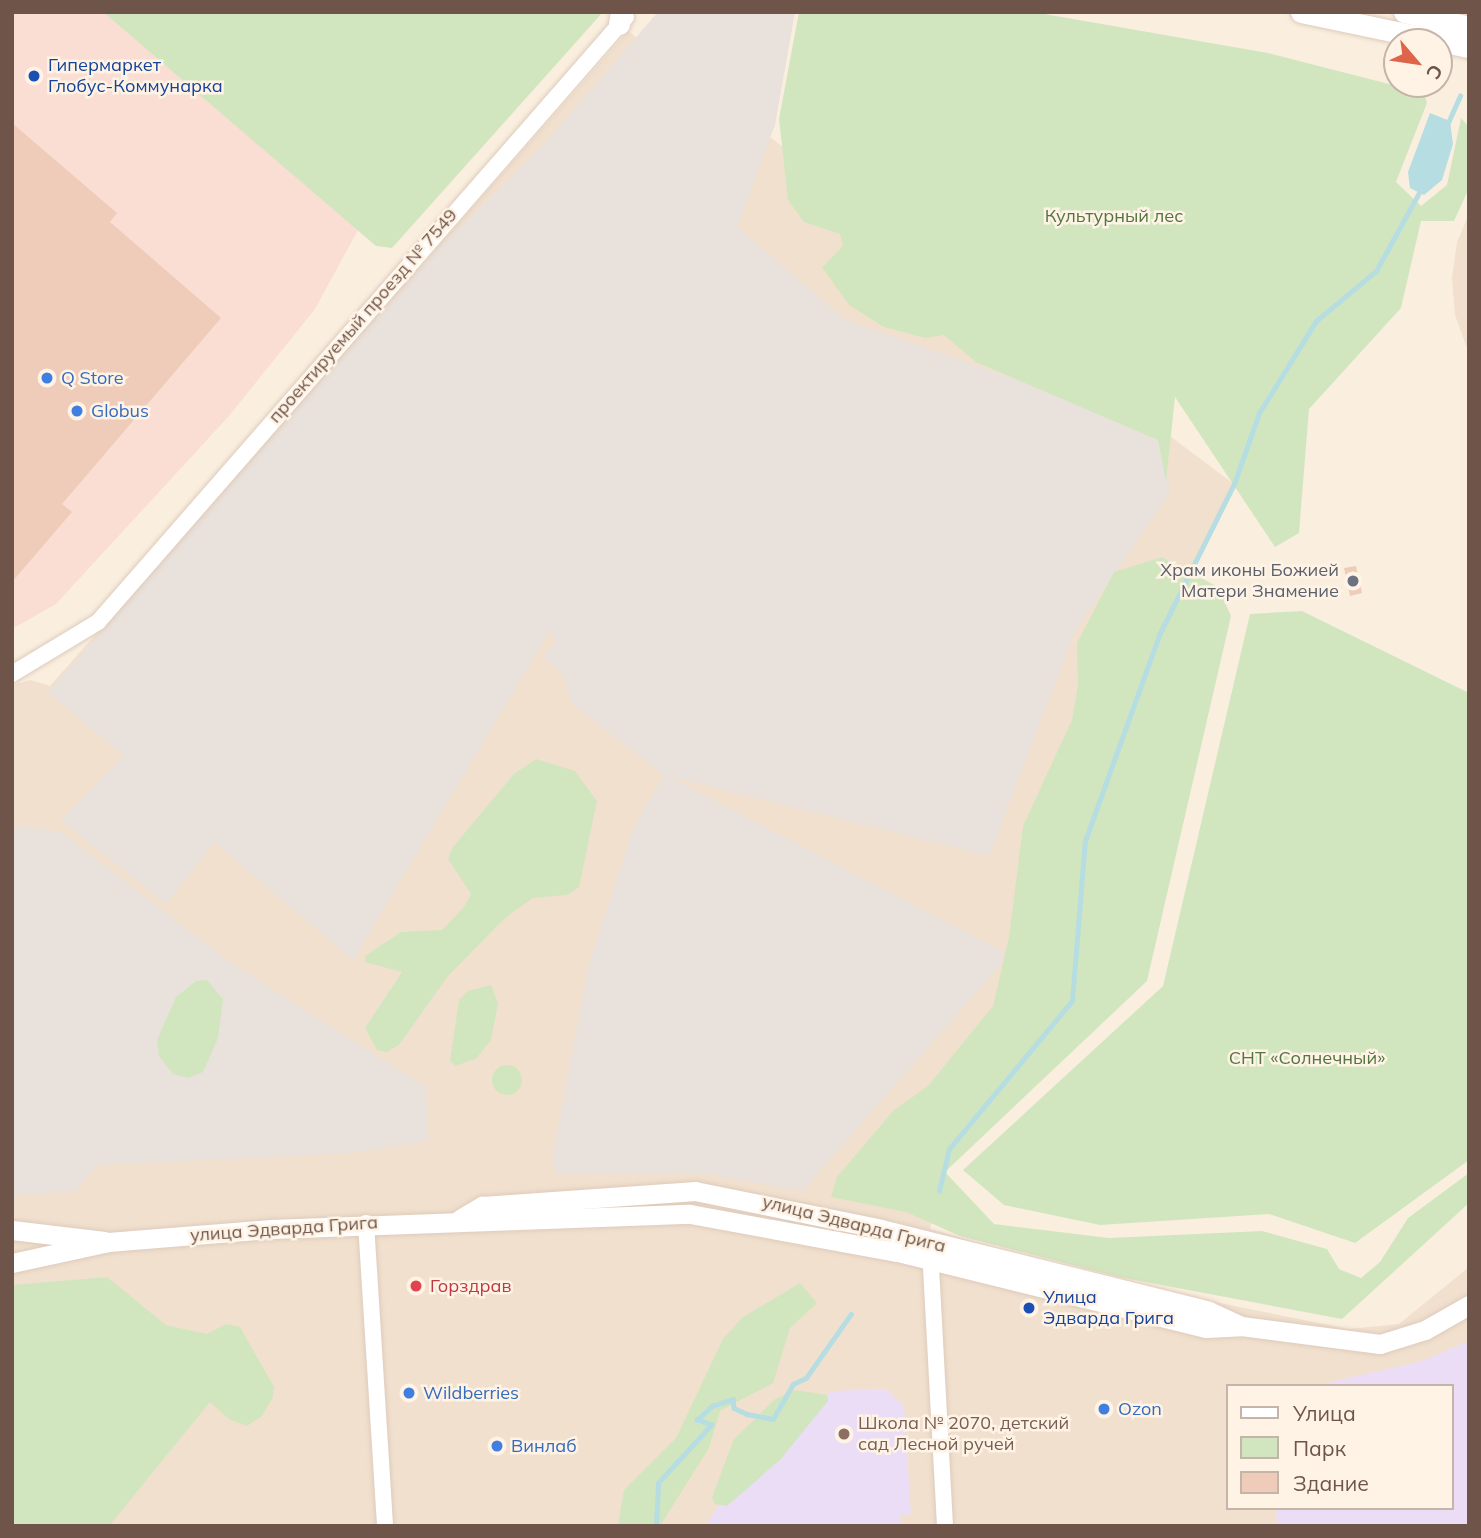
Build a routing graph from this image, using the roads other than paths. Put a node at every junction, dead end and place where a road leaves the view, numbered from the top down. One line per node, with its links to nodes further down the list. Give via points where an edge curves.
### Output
1 (1301, 12): 5 (main road)
2 (1404, 12): 4 (main road)
3 (623, 16): 6 (street, проектируемый проезд № 7549, via 98,622)
4 (1469, 27)
5 (1469, 47)
6 (12, 674)
7 (366, 1223): 9 (street, улица Эдварда Грига); 10 (street, улица Эдварда Грига, via 460,1219 482,1206 615,1193 695,1191 769,1202); 13 (street)
8 (12, 1230): 9 (street, улица Эдварда Грига)
9 (108, 1242): 11 (street, улица Эдварда Грига)
10 (930, 1252): 12 (street, улица Эдварда Грига, via 1206,1328 1241,1326 1380,1344 1425,1330); 14 (street)
11 (12, 1263)
12 (1469, 1305)
13 (385, 1526)
14 (945, 1526)

